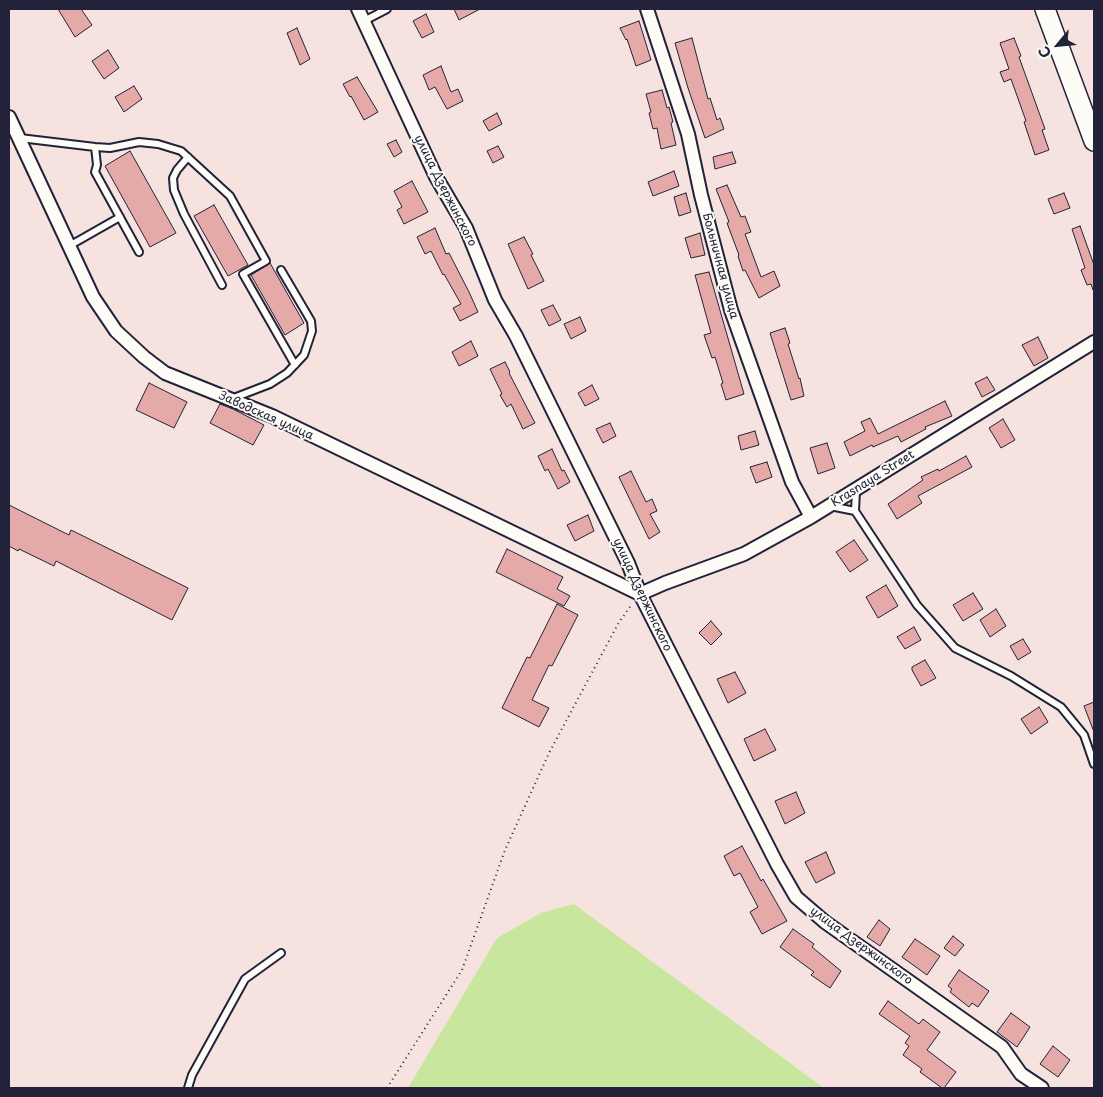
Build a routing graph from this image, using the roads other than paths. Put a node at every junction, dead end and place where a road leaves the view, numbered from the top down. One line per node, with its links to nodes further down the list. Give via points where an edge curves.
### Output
1 (358, 9): 5 (street, улица Дзержинского)
2 (387, 9): 5 (lane)
3 (647, 9): 22 (street, Больничная улица, via 688,134 731,310 792,482)
4 (1045, 9): 8 (main road)
5 (364, 21): 23 (street, улица Дзержинского, via 436,177 466,228 496,300 628,563)
6 (9, 117): 7 (street, Заводская улица)
7 (18, 138): 9 (lane); 12 (street, Заводская улица)
8 (1094, 140)
9 (95, 147): 10 (lane, via 110,148 139,142 158,144 181,150); 11 (lane, via 95,172)
10 (188, 158): 15 (lane, via 173,178 174,190); 17 (lane, via 230,196 266,261 243,274)
11 (120, 217): 12 (lane); 13 (lane)
12 (69, 246): 18 (street, Заводская улица, via 93,297 116,332 165,373)
13 (139, 252)
14 (281, 270): 17 (lane, via 311,320 312,331 304,355)
15 (222, 284)
16 (1094, 342): 19 (street, Krasnaya Street)
17 (294, 365): 18 (lane, via 270,384)
18 (230, 399): 23 (street, Заводская улица, via 272,416)
19 (856, 490): 20 (street, Krasnaya Street); 21 (lane)
20 (829, 506): 21 (lane); 22 (street, Krasnaya Street)
21 (855, 511): 24 (lane, via 917,605 955,648 1011,676 1061,707 1084,735)
22 (811, 517): 23 (street, Krasnaya Street, via 744,554)
23 (640, 594): 27 (street, улица Дзержинского, via 796,897 825,922 1002,1047 1022,1074)
24 (1094, 764)
25 (281, 953): 26 (lane, via 245,979 192,1074)
26 (188, 1088)
27 (1042, 1088)

